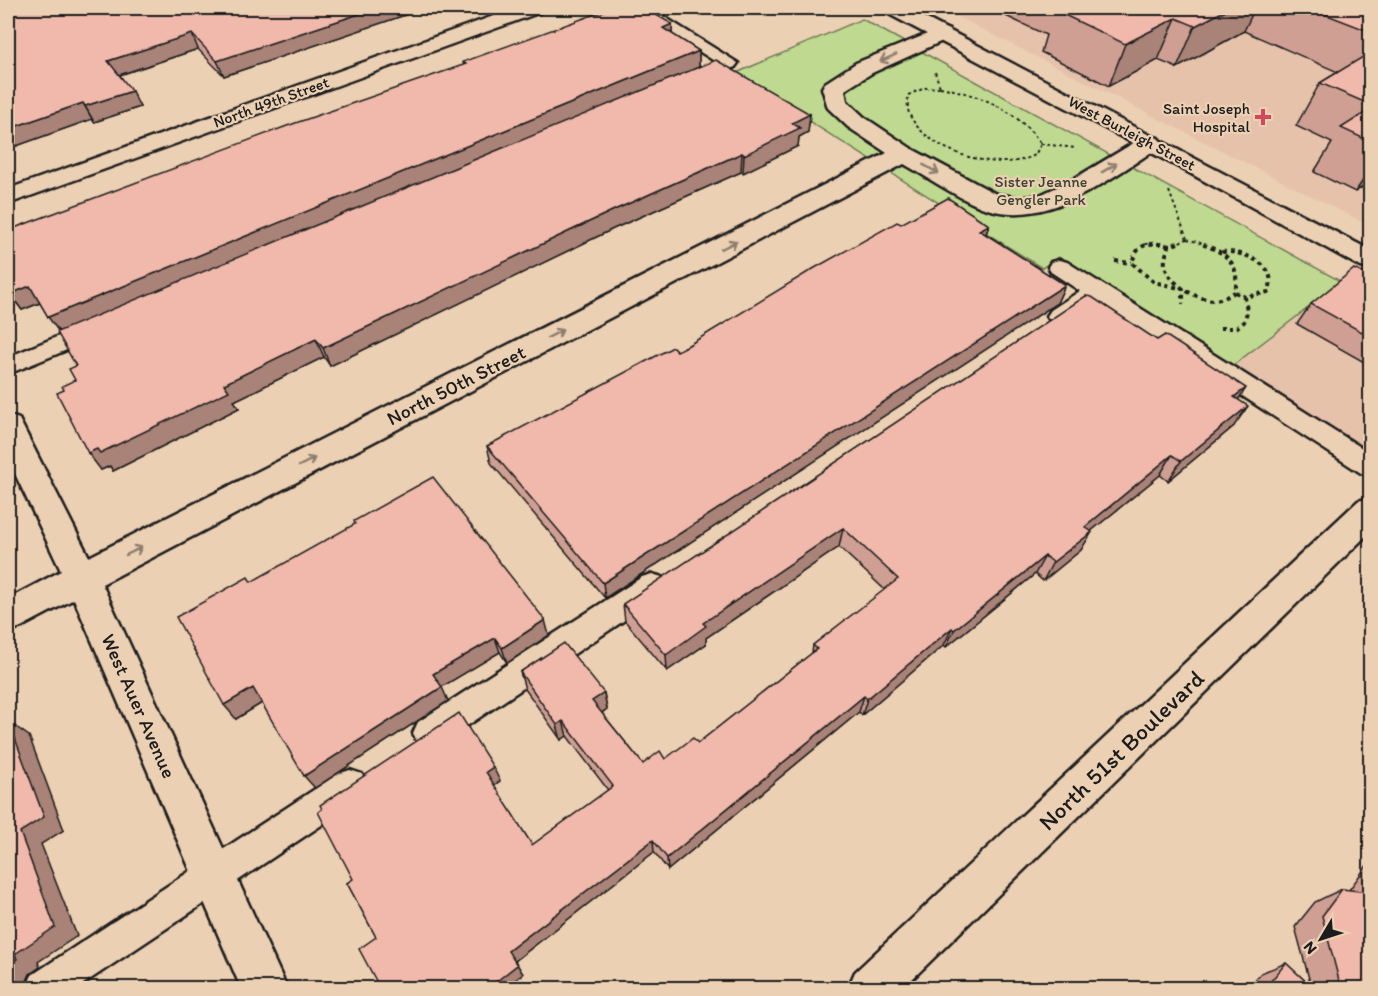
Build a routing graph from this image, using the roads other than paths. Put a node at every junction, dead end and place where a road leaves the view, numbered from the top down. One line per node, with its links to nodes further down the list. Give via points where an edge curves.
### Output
1 (534, 8): 8 (street, North 49th Street)
2 (639, 8): 5 (lane, via 729,63)
3 (892, 8): 4 (street, West Burleigh Street)
4 (942, 34): 6 (street, West Burleigh Street); 7 (street, one-way to 7, via 864,68 833,88 836,103 856,122)
5 (675, 86)
6 (1150, 143): 7 (street, one-way to 6, via 989,201 1021,206 1047,201 1081,185); 9 (street, West Burleigh Street)
7 (904, 154): 19 (street, North 50th Street, one-way to 7)
8 (8, 197)
9 (1371, 261)
10 (1059, 267): 11 (lane)
11 (1096, 291): 13 (lane); 16 (lane)
12 (116, 321): 14 (lane)
13 (1036, 331)
14 (8, 366)
15 (8, 427): 19 (street, West Auer Avenue)
16 (1371, 466)
17 (1371, 511): 26 (street, North 51st Boulevard)
18 (670, 574): 21 (lane)
19 (82, 578): 20 (street, North 50th Street); 23 (street, West Auer Avenue)
20 (8, 616)
21 (403, 751)
22 (374, 771): 23 (lane)
23 (214, 876): 24 (lane); 25 (street, West Auer Avenue)
24 (45, 988)
25 (264, 988)
26 (871, 988)

